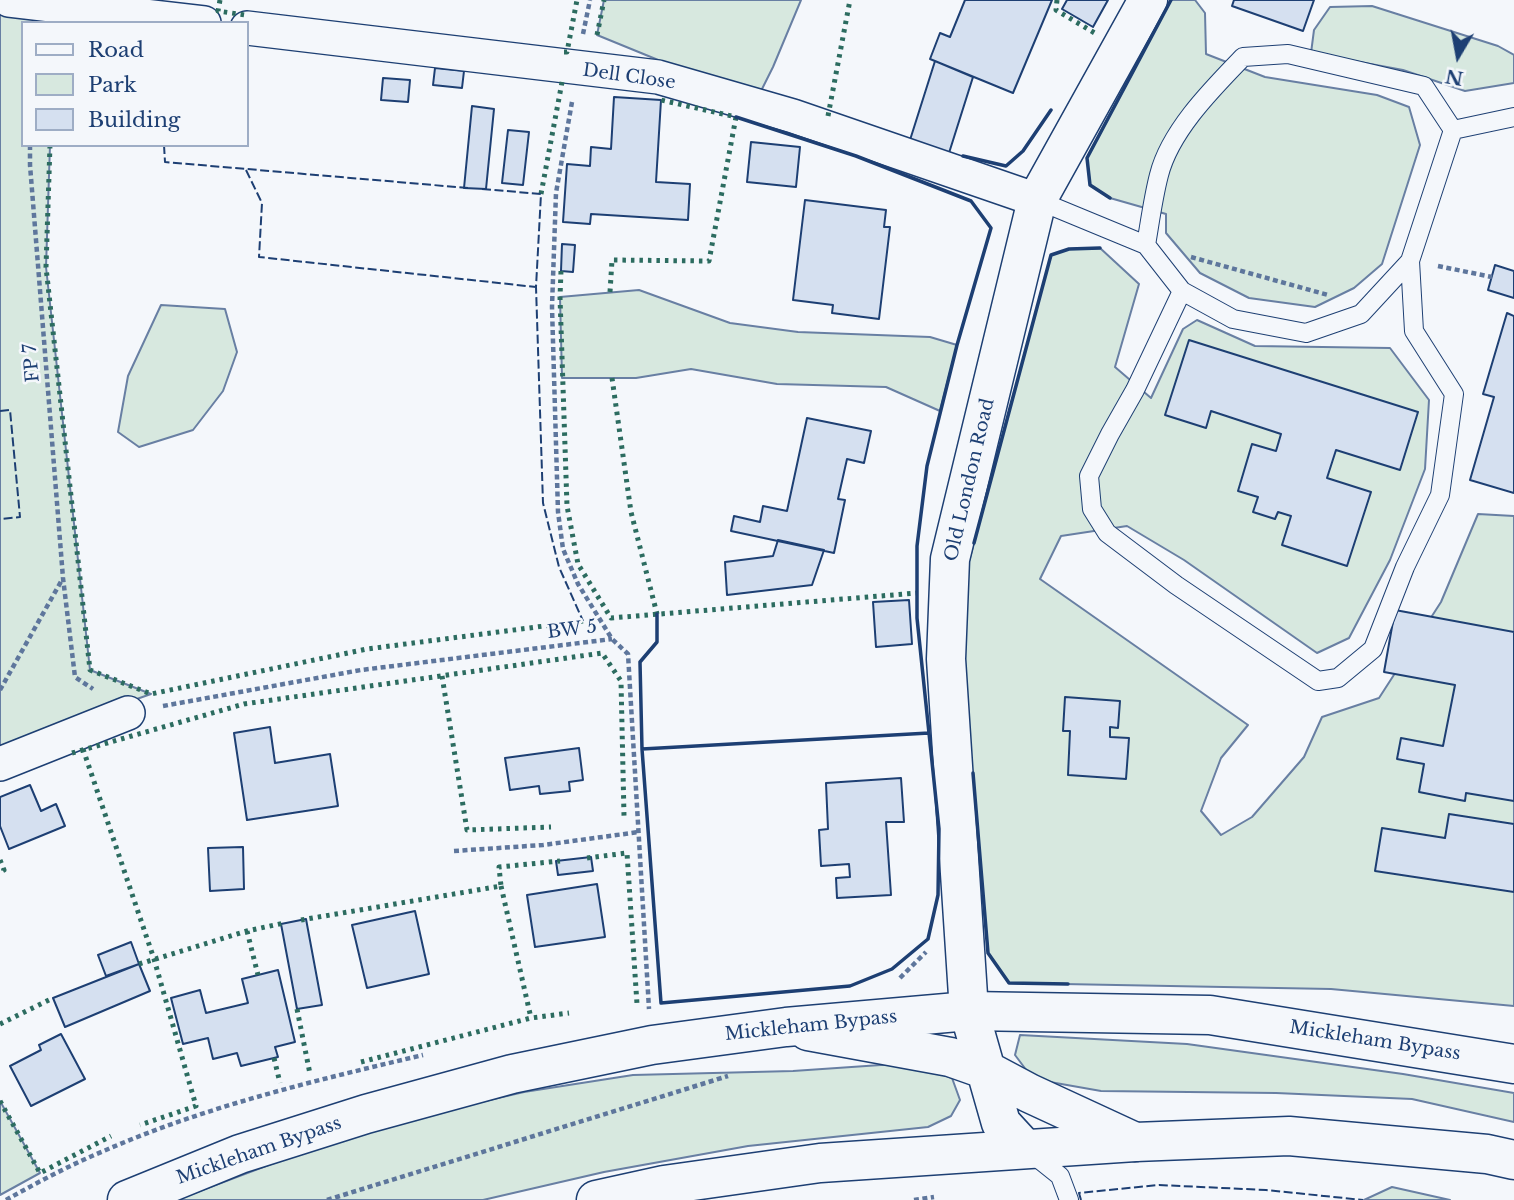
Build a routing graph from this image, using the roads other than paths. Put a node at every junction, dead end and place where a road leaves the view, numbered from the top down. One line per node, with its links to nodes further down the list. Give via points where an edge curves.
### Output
1 (9, 0): 3 (street)
2 (1148, 0): 7 (main road, Old London Road)
3 (187, 21)
4 (248, 28): 7 (street, Dell Close, via 658,78 768,109)
5 (1514, 117): 6 (lane)
6 (1453, 130): 8 (lane, via 1424,86 1288,54 1243,57 1200,103 1170,149 1159,173); 9 (lane)
7 (1037, 200): 8 (lane); 13 (main road, Old London Road, via 950,559 946,659)
8 (1146, 245): 10 (lane)
9 (1410, 261): 10 (lane, via 1361,314 1306,333 1233,319); 10 (lane, via 1414,331 1454,394 1440,495 1405,566 1373,649 1338,678 1318,681 1107,533 1092,509 1089,477)
10 (1182, 290)
11 (128, 713): 12 (street)
12 (0, 764)
13 (969, 1011): 14 (main road, Mickleham Bypass); 15 (main road, Mickleham Bypass, via 1210,1015); 16 (main road, Old London Road)
14 (786, 1027): 16 (main road, via 950,1057); 20 (main road, Mickleham Bypass, via 652,1045 512,1074 240,1154)
15 (1514, 1064)
16 (984, 1069): 17 (main road); 18 (main road, Old London Road, via 1001,1123)
17 (1135, 1142): 18 (main road); 19 (main road, via 1289,1136)
18 (1024, 1148): 21 (main road, via 820,1163 664,1185); 22 (lane, via 1060,1176)
19 (1514, 1160)
20 (127, 1200)
21 (596, 1200)
22 (1069, 1200)

